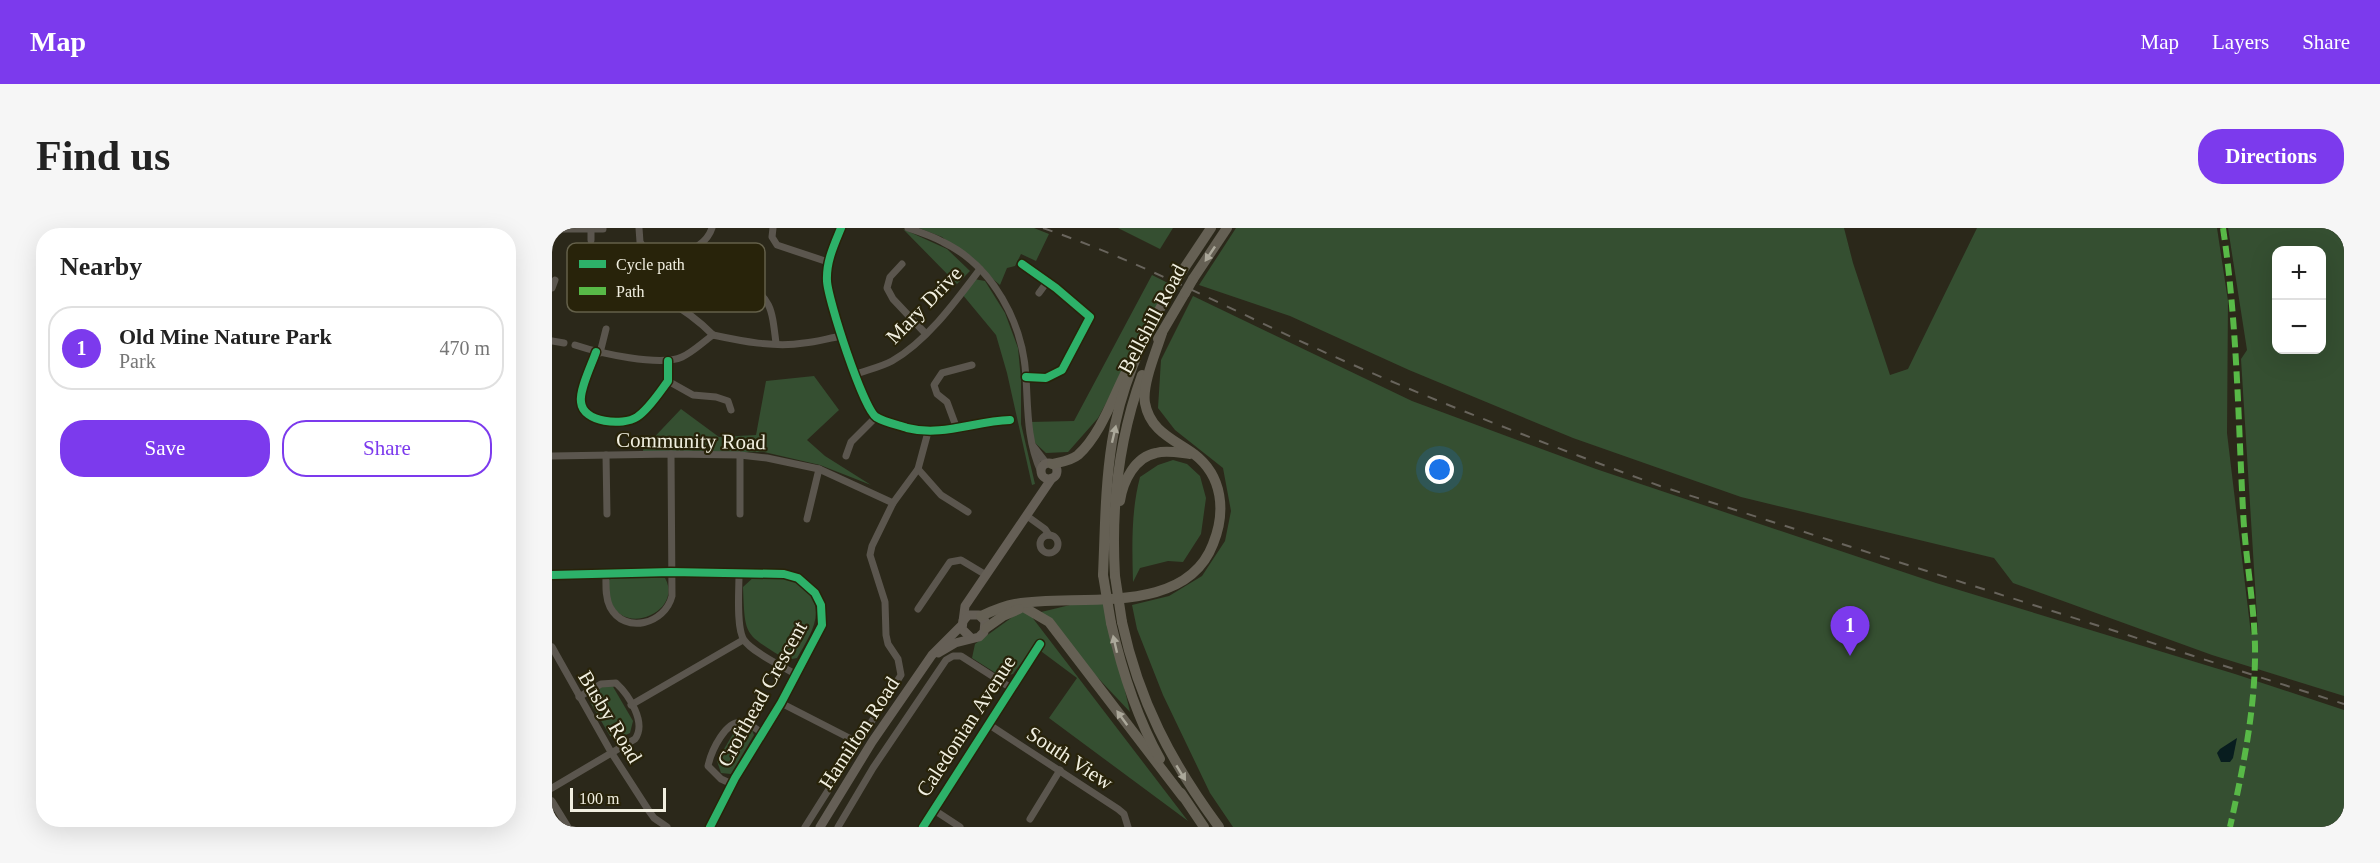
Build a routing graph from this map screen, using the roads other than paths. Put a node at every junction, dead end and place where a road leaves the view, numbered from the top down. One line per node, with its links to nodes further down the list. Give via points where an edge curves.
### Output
1 (639, 228): 12 (street)
2 (712, 228): 13 (street)
3 (773, 228): 14 (street, via 772,237 777,245)
4 (841, 228): 14 (street)
5 (908, 228): 17 (street, via 943,242)
6 (1211, 228): 24 (highway, Bellshill Road, bridge)
7 (1227, 228): 27 (highway, Bellshill Road, one-way to 27, bridge)
8 (591, 229): 9 (street); 10 (street); 11 (street)
9 (603, 229)
10 (552, 230)
11 (591, 240)
12 (641, 243)
13 (700, 243)
14 (828, 262): 29 (street, via 827,282)
15 (903, 264): 26 (street, via 890,277 887,288)
16 (1022, 264): 19 (street)
17 (980, 269): 26 (street, Mary Drive); 38 (street, via 1012,317)
18 (555, 280): 20 (street)
19 (1047, 282): 21 (street); 38 (street, via 1090,317 1062,370 1046,378)
20 (554, 291)
21 (1039, 293)
22 (765, 297): 32 (street, via 772,312)
23 (685, 312): 28 (street)
24 (1154, 319): 51 (highway, via 1097,429 1077,456); 74 (highway, Bellshill Road, one-way to 24, bridge, via 1103,575 1112,440 1131,372)
25 (606, 329): 34 (street)
26 (925, 333): 37 (street, Mary Drive, via 890,362)
27 (1162, 333): 46 (highway, via 1144,389 1148,414 1157,429); 63 (highway, Bellshill Road, via 1133,400 1122,441 1115,488)
28 (713, 335): 32 (street, via 740,342); 35 (street, via 682,357)
29 (842, 336): 32 (street, via 802,344); 37 (street)
30 (552, 341): 31 (street)
31 (564, 343)
32 (776, 343)
33 (575, 345): 34 (street)
34 (598, 353): 35 (street); 39 (street, via 580,399 584,411 596,419 633,420)
35 (668, 361): 39 (street)
36 (972, 365): 43 (street, via 942,373 934,385 937,394 947,402)
37 (856, 374): 41 (street, via 864,400)
38 (1026, 377): 51 (street, via 1028,434)
39 (668, 381): 40 (street, via 693,396 728,400)
40 (731, 410)
41 (876, 417): 44 (street); 50 (street, via 851,442)
42 (1010, 420): 43 (street)
43 (957, 429): 44 (street)
44 (927, 432): 53 (street)
45 (670, 454): 47 (street, Community Road); 48 (street, Community Road); 64 (street)
46 (1194, 454): 63 (highway, via 1156,453 1136,464 1122,491); 70 (highway, via 1209,469 1221,499 1218,531 1199,566 1175,585 1150,595)
47 (606, 455): 49 (street, Community Road); 58 (street)
48 (740, 455): 52 (street, Community Road); 59 (street)
49 (552, 456)
50 (846, 456)
51 (1045, 468): 54 (main road, via 1045,478); 54 (main road, via 1057,472); 55 (main road)
52 (819, 469): 56 (street, Community Road); 61 (street)
53 (918, 469): 56 (street); 57 (street, via 941,495)
54 (1052, 478): 55 (main road, Hamilton Road)
55 (1042, 493): 60 (main road, Hamilton Road)
56 (893, 503): 89 (street, via 870,555 885,602 888,644 898,659 901,675)
57 (968, 512)
58 (607, 515)
59 (740, 515)
60 (1027, 516): 62 (street); 68 (main road, Hamilton Road)
61 (807, 519)
62 (1049, 535)
63 (1113, 548): 74 (highway, Bellshill Road, bridge)
64 (671, 572): 65 (street, Crofthead Crescent); 65 (street, via 670,604 657,618 638,624 628,622 611,609 606,598); 67 (street, Crofthead Crescent)
65 (606, 574): 66 (street, Crofthead Crescent)
66 (552, 575)
67 (739, 575): 78 (street); 82 (street, Crofthead Crescent, via 791,575 815,593 821,605 822,626)
68 (986, 575): 69 (main road, Hamilton Road); 72 (street, via 961,560 950,562)
69 (972, 596): 73 (main road); 75 (main road, Hamilton Road, via 964,606)
70 (1040, 603): 71 (highway); 73 (highway, via 1014,604)
71 (1025, 608): 76 (highway); 94 (highway, one-way to 71, via 1049,621)
72 (918, 609)
73 (978, 615): 75 (main road, via 968,615); 76 (main road)
74 (1116, 622): 94 (highway, one-way to 74, via 1151,742 1126,684); 109 (highway, one-way to 109, via 1152,718 1184,778)
75 (962, 623): 77 (main road, via 964,633); 81 (main road, Hamilton Road)
76 (986, 628): 77 (main road, via 982,635)
77 (971, 638): 81 (main road, Hamilton Road, via 954,643)
78 (743, 640): 82 (street); 86 (street)
79 (1040, 644): 83 (street, Caledonian Avenue)
80 (552, 647): 84 (street, Busby Road)
81 (929, 659): 104 (main road, Hamilton Road)
82 (795, 674): 85 (street, Crofthead Crescent)
83 (1011, 688): 87 (street, Caledonian Avenue); 105 (street, via 961,656 946,660)
84 (579, 697): 86 (street, via 613,681); 90 (street, Busby Road)
85 (781, 702): 88 (street, Crofthead Crescent); 89 (street)
86 (632, 705): 90 (street, via 640,732)
87 (988, 724): 91 (street, South View); 96 (street, Caledonian Avenue)
88 (761, 732): 92 (street, Crofthead Crescent); 92 (street, via 744,722 734,723 720,739 708,766)
89 (857, 742): 103 (street)
90 (611, 752): 93 (street); 101 (street, Busby Road, via 654,818)
91 (1060, 771): 97 (street); 99 (street, South View, via 1118,809)
92 (732, 784): 98 (street, Crofthead Crescent)
93 (552, 788)
94 (1183, 797): 108 (highway)
95 (552, 801): 100 (street)
96 (934, 810): 106 (street, Caledonian Avenue); 107 (street)
97 (1030, 819)
98 (711, 824): 102 (street)
99 (1128, 825)
100 (568, 827)
101 (668, 827)
102 (721, 827)
103 (805, 827)
104 (820, 827)
105 (838, 827)
106 (923, 827)
107 (960, 827)
108 (1204, 827)
109 (1219, 827)

